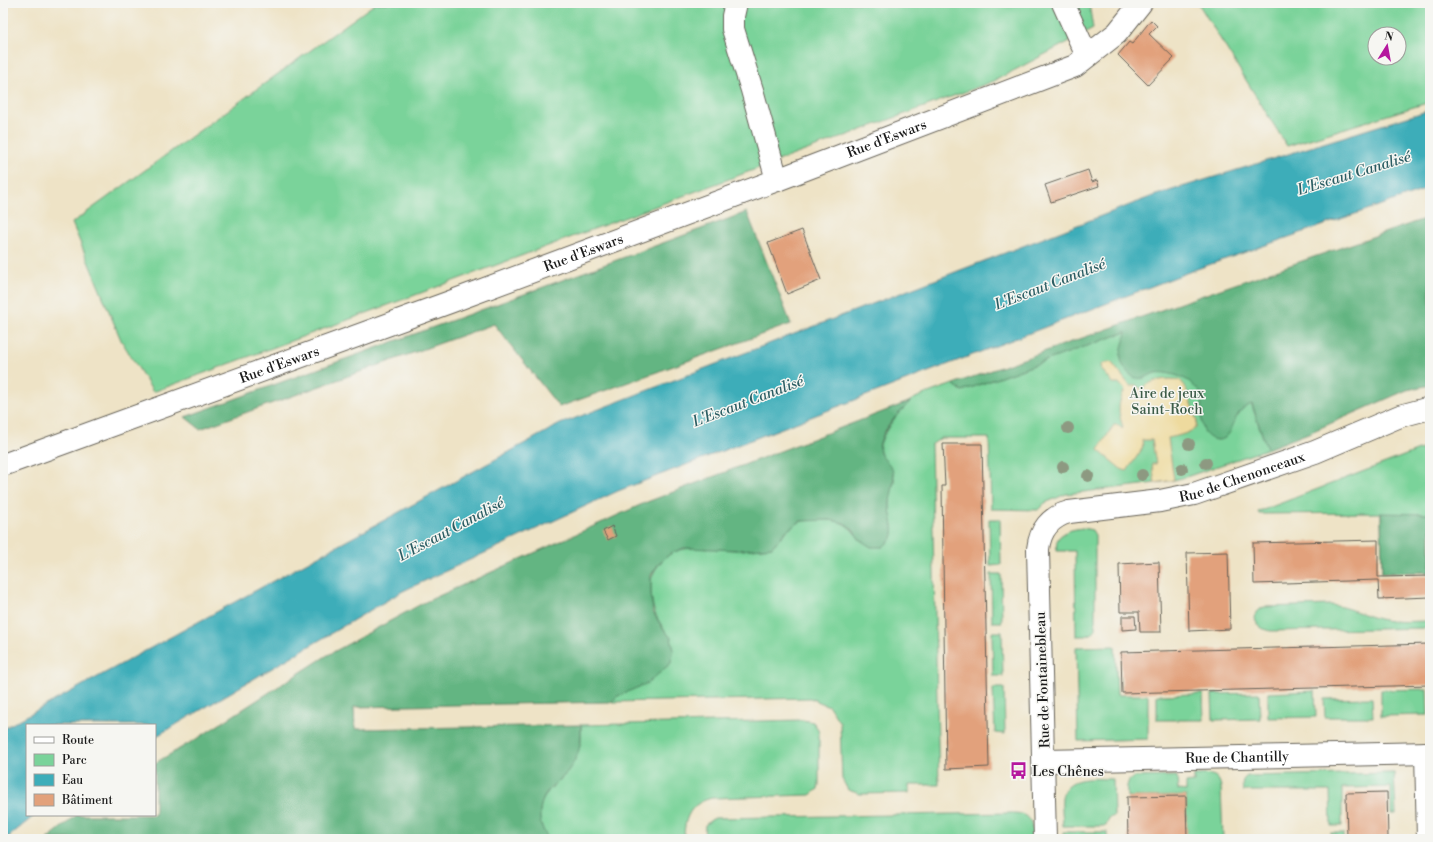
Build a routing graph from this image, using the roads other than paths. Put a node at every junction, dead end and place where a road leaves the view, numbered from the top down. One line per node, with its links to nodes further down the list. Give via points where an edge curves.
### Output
1 (736, 3): 5 (street, via 733,29)
2 (1063, 3): 4 (street)
3 (1141, 3): 4 (street, Rue d'Eswars, via 1117,33)
4 (1087, 56): 5 (street, Rue d'Eswars, via 1075,66)
5 (777, 180): 7 (street, Rue d'Eswars)
6 (1430, 408): 8 (street, Rue de Chenonceaux, via 1400,416 1315,452 1194,494 1160,501 1070,512)
7 (3, 465)
8 (1049, 523): 10 (street, Rue de Fontainebleau, via 1041,536 1038,549)
9 (1428, 753): 10 (street, Rue de Chantilly); 12 (street)
10 (1044, 761): 11 (street, Rue de Fontainebleau)
11 (1045, 839)
12 (1428, 839)

